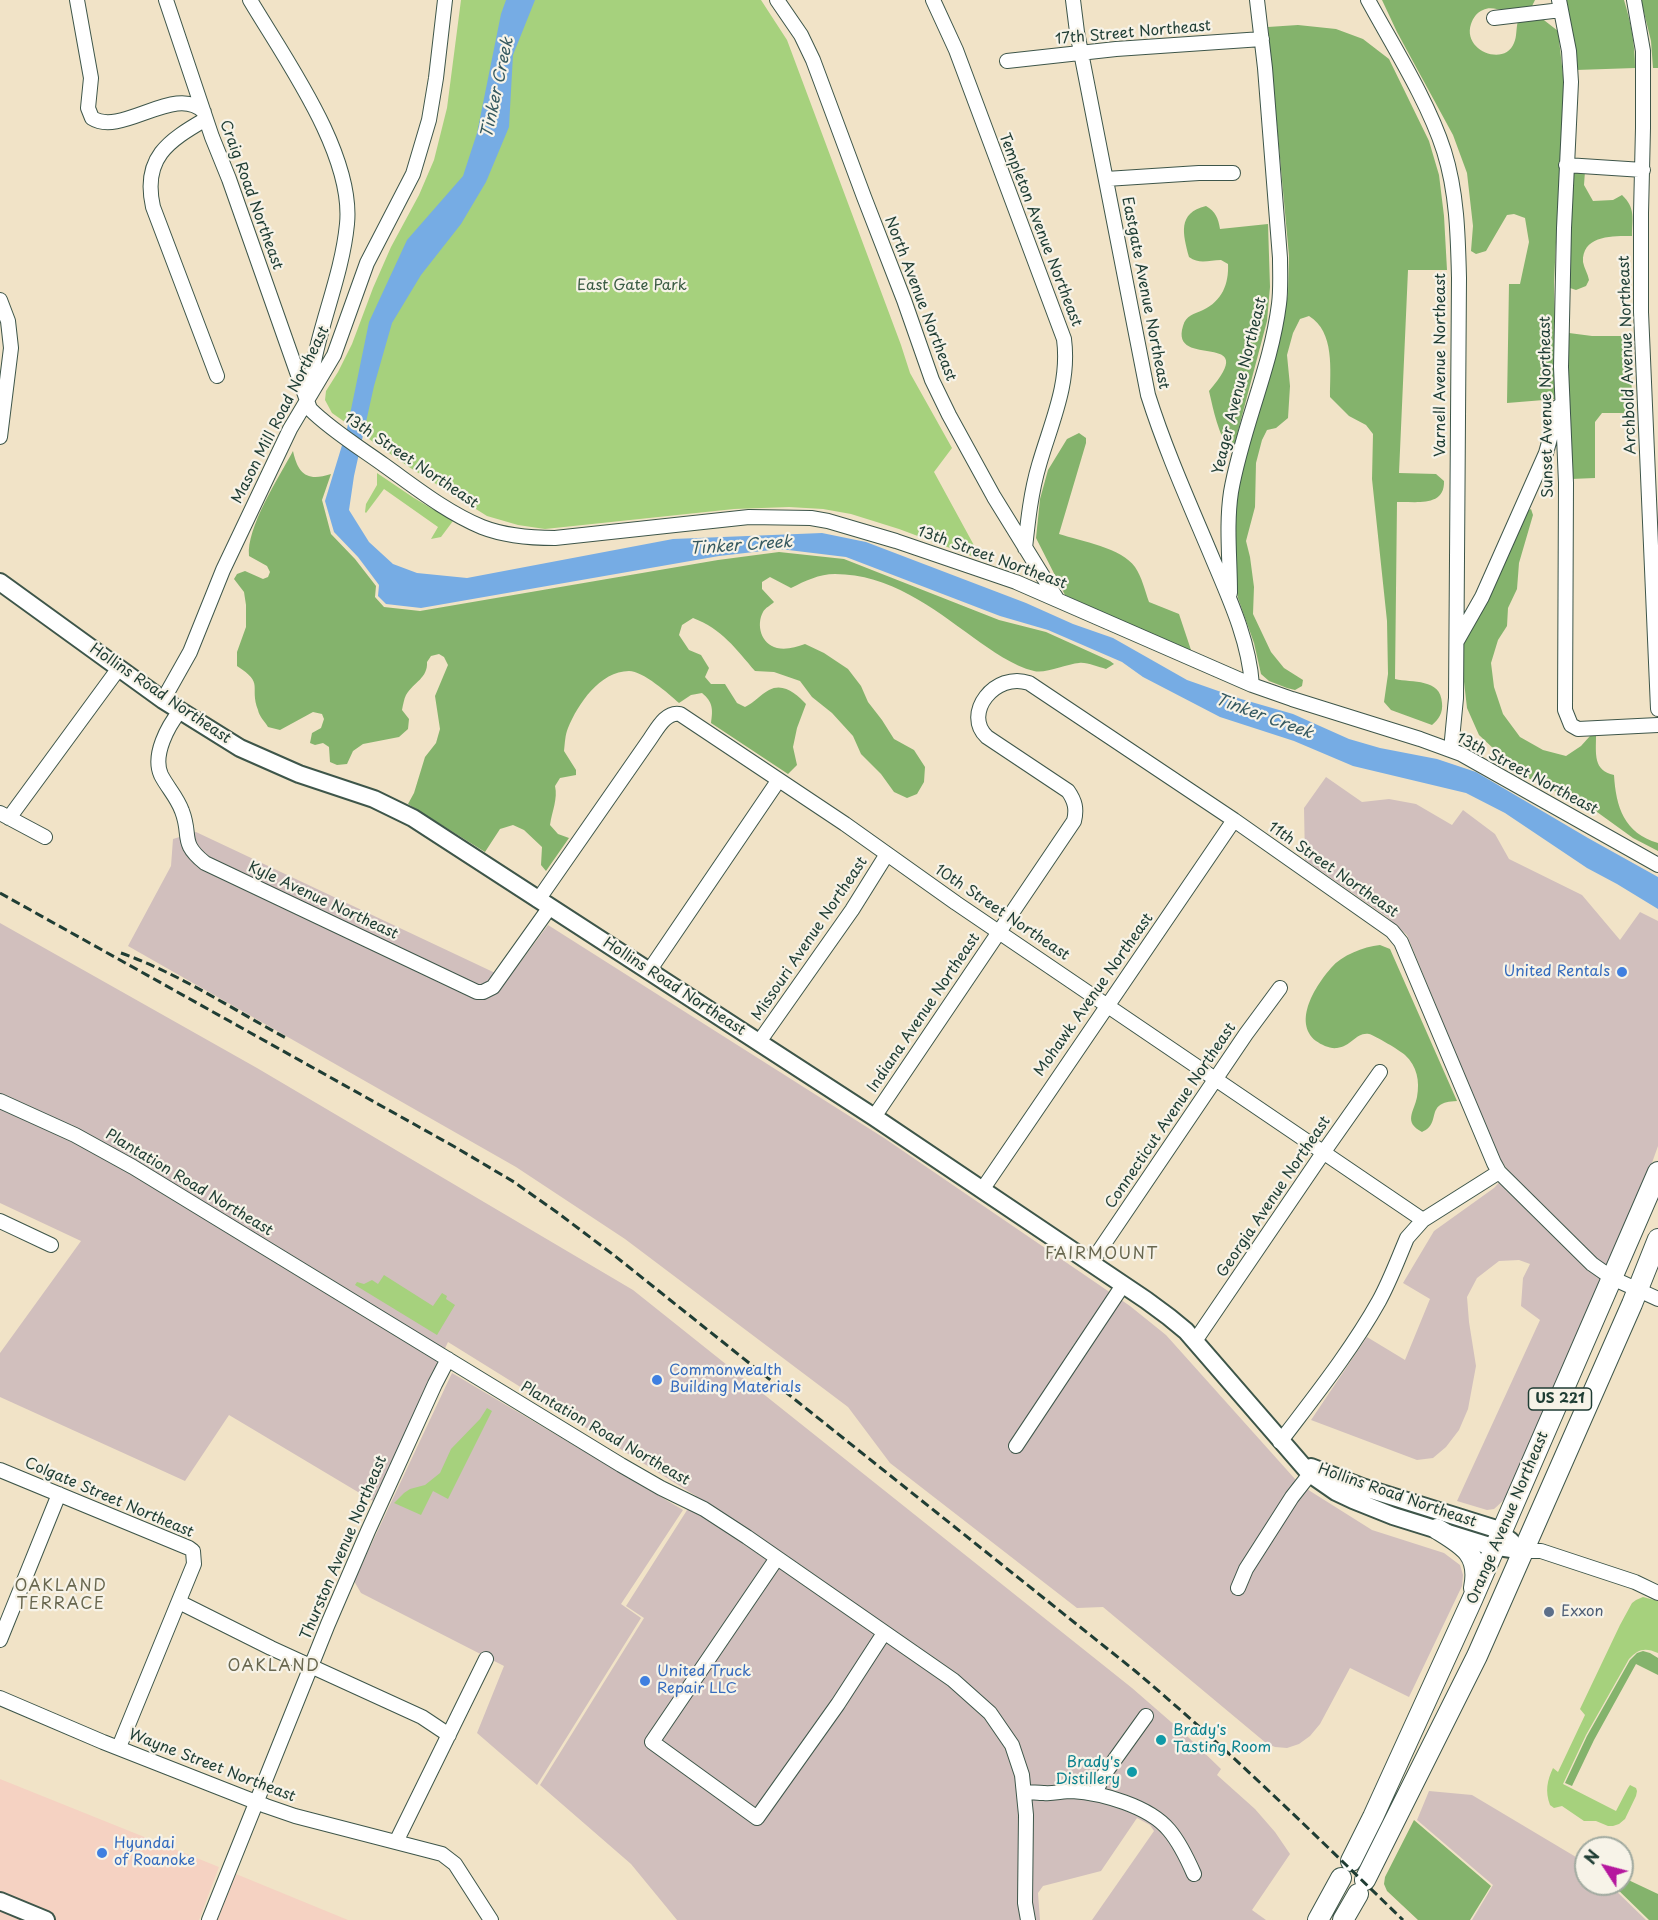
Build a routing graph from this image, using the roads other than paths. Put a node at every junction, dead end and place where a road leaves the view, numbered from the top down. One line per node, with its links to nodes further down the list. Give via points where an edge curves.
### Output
1 (77, 0): 16 (street, via 91,78 88,108 92,118 114,121 176,104 193,105)
2 (166, 0): 16 (street, Craig Road Northeast)
3 (250, 0): 24 (street, via 321,121 346,194 345,235)
4 (445, 0): 24 (street, Mason Mill Road Northeast, via 436,78 419,158 368,263 334,355)
5 (777, 0): 26 (street, North Avenue Northeast, via 813,60 932,380)
6 (933, 0): 26 (street, Templeton Avenue Northeast, via 956,50 1064,339 1061,393 1038,467)
7 (1073, 0): 14 (street, Eastgate Avenue Northeast)
8 (1257, 0): 13 (street, Yeager Avenue Northeast)
9 (1368, 0): 30 (street, Varnell Avenue Northeast, via 1437,132 1454,198 1459,278)
10 (1634, 0): 18 (street, Archbold Avenue Northeast, via 1644,51)
11 (1560, 5): 12 (street); 17 (street, Sunset Avenue Northeast, via 1571,82)
12 (1494, 18)
13 (1262, 39): 14 (street, 17th Street Northeast); 29 (street, Yeager Avenue Northeast, via 1280,258 1279,305 1231,491)
14 (1082, 53): 15 (street, 17th Street Northeast); 20 (street, Eastgate Avenue Northeast)
15 (1007, 61)
16 (205, 116): 22 (street, via 160,154 152,171 150,195); 24 (street, Craig Road Northeast)
17 (1566, 165): 18 (street); 23 (street, Sunset Avenue Northeast)
18 (1642, 170): 34 (street, Archbold Avenue Northeast, via 1641,312)
19 (1233, 173): 20 (street)
20 (1106, 179): 29 (street, Eastgate Avenue Northeast, via 1148,395)
21 (0, 300): 25 (street, via 8,321 11,348)
22 (217, 376)
23 (1562, 392): 30 (street, via 1546,453 1482,597); 36 (street, Sunset Avenue Northeast, via 1567,719 1578,729)
24 (306, 400): 28 (street, 13th Street Northeast, via 318,417 372,457 462,517 499,532 555,538 749,517 811,518 848,525); 33 (street, Mason Mill Road Northeast, via 245,522 190,652)
25 (0, 437)
26 (1025, 548): 28 (street, North Avenue Northeast)
27 (0, 582): 31 (main road, Hollins Road Northeast)
28 (1057, 598): 32 (street, 13th Street Northeast)
29 (1230, 601): 32 (street, Eastgate Avenue Northeast, via 1247,648)
30 (1456, 642): 37 (street, Varnell Avenue Northeast)
31 (119, 668): 33 (main road, Hollins Road Northeast); 40 (street)
32 (1252, 685): 37 (street, 13th Street Northeast)
33 (163, 700): 35 (main road, Hollins Road Northeast)
34 (1658, 710)
35 (180, 711): 46 (main road, Hollins Road Northeast, via 267,762 391,806); 46 (street, Kyle Avenue Northeast, via 165,735 159,768 182,810 190,850 206,863 477,992 493,987)
36 (1658, 725)
37 (1451, 750): 45 (street, 13th Street Northeast, via 1488,767)
38 (778, 781): 42 (street, 10th Street Northeast, via 693,722 680,714 671,714); 44 (street, 10th Street Northeast); 48 (street)
39 (1076, 806): 41 (street, 11th Street Northeast, via 1068,791 979,729 978,715 999,684 1012,680 1029,683); 47 (street, Indiana Avenue Northeast, via 1069,830)
40 (5, 816): 43 (street)
41 (1234, 820): 50 (street, Mohawk Avenue Northeast); 57 (street, 11th Street Northeast, via 1396,935)
42 (593, 821): 46 (street, Kyle Avenue Northeast)
43 (45, 837)
44 (887, 854): 47 (street, 10th Street Northeast); 51 (street, Missouri Avenue Northeast)
45 (1658, 865)
46 (544, 904): 48 (main road, Hollins Road Northeast)
47 (999, 931): 50 (street, 10th Street Northeast); 55 (street, Indiana Avenue Northeast)
48 (649, 971): 51 (main road, Hollins Road Northeast)
49 (1280, 988): 53 (street, Connecticut Avenue Northeast)
50 (1107, 1004): 53 (street, 10th Street Northeast); 59 (street, Mohawk Avenue Northeast)
51 (759, 1042): 55 (main road, Hollins Road Northeast)
52 (1380, 1072): 56 (street, Georgia Avenue Northeast)
53 (1216, 1079): 56 (street, 10th Street Northeast); 64 (street, Connecticut Avenue Northeast)
54 (0, 1101): 70 (street, Plantation Road Northeast, via 133,1167)
55 (874, 1117): 59 (main road, Hollins Road Northeast)
56 (1323, 1153): 60 (street, 10th Street Northeast); 69 (street, Georgia Avenue Northeast)
57 (1499, 1172): 60 (street); 65 (street, 11th Street Northeast, via 1592,1264)
58 (1658, 1172): 65 (highway, Orange Avenue Northeast / US 221)
59 (982, 1190): 64 (main road, Hollins Road Northeast)
60 (1423, 1220): 71 (street, via 1407,1238 1368,1320)
61 (0, 1221): 63 (street)
62 (1658, 1239): 67 (highway, Orange Avenue Northeast / US 221)
63 (51, 1245)
64 (1091, 1263): 66 (main road, Hollins Road Northeast)
65 (1612, 1278): 67 (street, 11th Street Northeast); 77 (highway, Orange Avenue Northeast / US 221)
66 (1123, 1285): 69 (main road, Hollins Road Northeast); 72 (street)
67 (1638, 1291): 68 (street, 11th Street Northeast); 78 (highway, Orange Avenue Northeast / US 221)
68 (1658, 1299)
69 (1196, 1341): 71 (main road, Hollins Road Northeast)
70 (448, 1359): 79 (street, Plantation Road Northeast, via 656,1485 704,1509); 88 (street, Thurston Avenue Northeast, via 368,1531)
71 (1280, 1442): 73 (main road, Hollins Road Northeast)
72 (1016, 1446)
73 (1304, 1468): 76 (main road, Hollins Road Northeast, via 1353,1500); 77 (main road, Hollins Road Northeast, via 1492,1528); 80 (street, via 1292,1497)
74 (0, 1470): 75 (street, Colgate Street Northeast)
75 (59, 1494): 83 (street, Colgate Street Northeast, via 193,1551 194,1564); 84 (street)
76 (1437, 1529): 77 (main road, Hollins Road Northeast); 82 (highway, via 1462,1544 1473,1557 1476,1578)
77 (1498, 1540): 78 (main road, Hollins Road Northeast); 82 (highway, Orange Avenue Northeast / US 221)
78 (1524, 1551): 81 (street, Hollins Road Northeast, via 1541,1551); 105 (highway, Orange Avenue Northeast / US 221, via 1477,1656)
79 (777, 1558): 85 (street, Plantation Road Northeast); 85 (street, via 652,1742 757,1818)
80 (1238, 1588)
81 (1656, 1592)
82 (1472, 1600): 104 (highway, Orange Avenue Northeast / US 221, via 1373,1817)
83 (179, 1602): 88 (street); 92 (street)
84 (7, 1606): 86 (street)
85 (884, 1633): 93 (street, Plantation Road Northeast, via 953,1680 990,1713 1012,1745)
86 (0, 1640)
87 (486, 1659): 91 (street)
88 (311, 1667): 91 (street, via 422,1717); 95 (street, Thurston Avenue Northeast)
89 (0, 1698): 92 (street, Wayne Street Northeast)
90 (1146, 1716): 94 (street, via 1103,1776)
91 (449, 1735): 96 (street)
92 (119, 1747): 95 (street, Wayne Street Northeast)
93 (1025, 1792): 94 (street); 103 (street, Plantation Road Northeast)
94 (1095, 1794): 97 (street, via 1137,1808 1167,1828)
95 (255, 1802): 96 (street, Wayne Street Northeast); 101 (street, Thurston Avenue Northeast)
96 (396, 1842): 102 (street, Wayne Street Northeast, via 450,1858)
97 (1194, 1874)
98 (0, 1901): 99 (main road)
99 (25, 1916): 100 (main road)
100 (46, 1920)
101 (209, 1920)
102 (491, 1920)
103 (1028, 1920)
104 (1318, 1920)
105 (1343, 1920)

